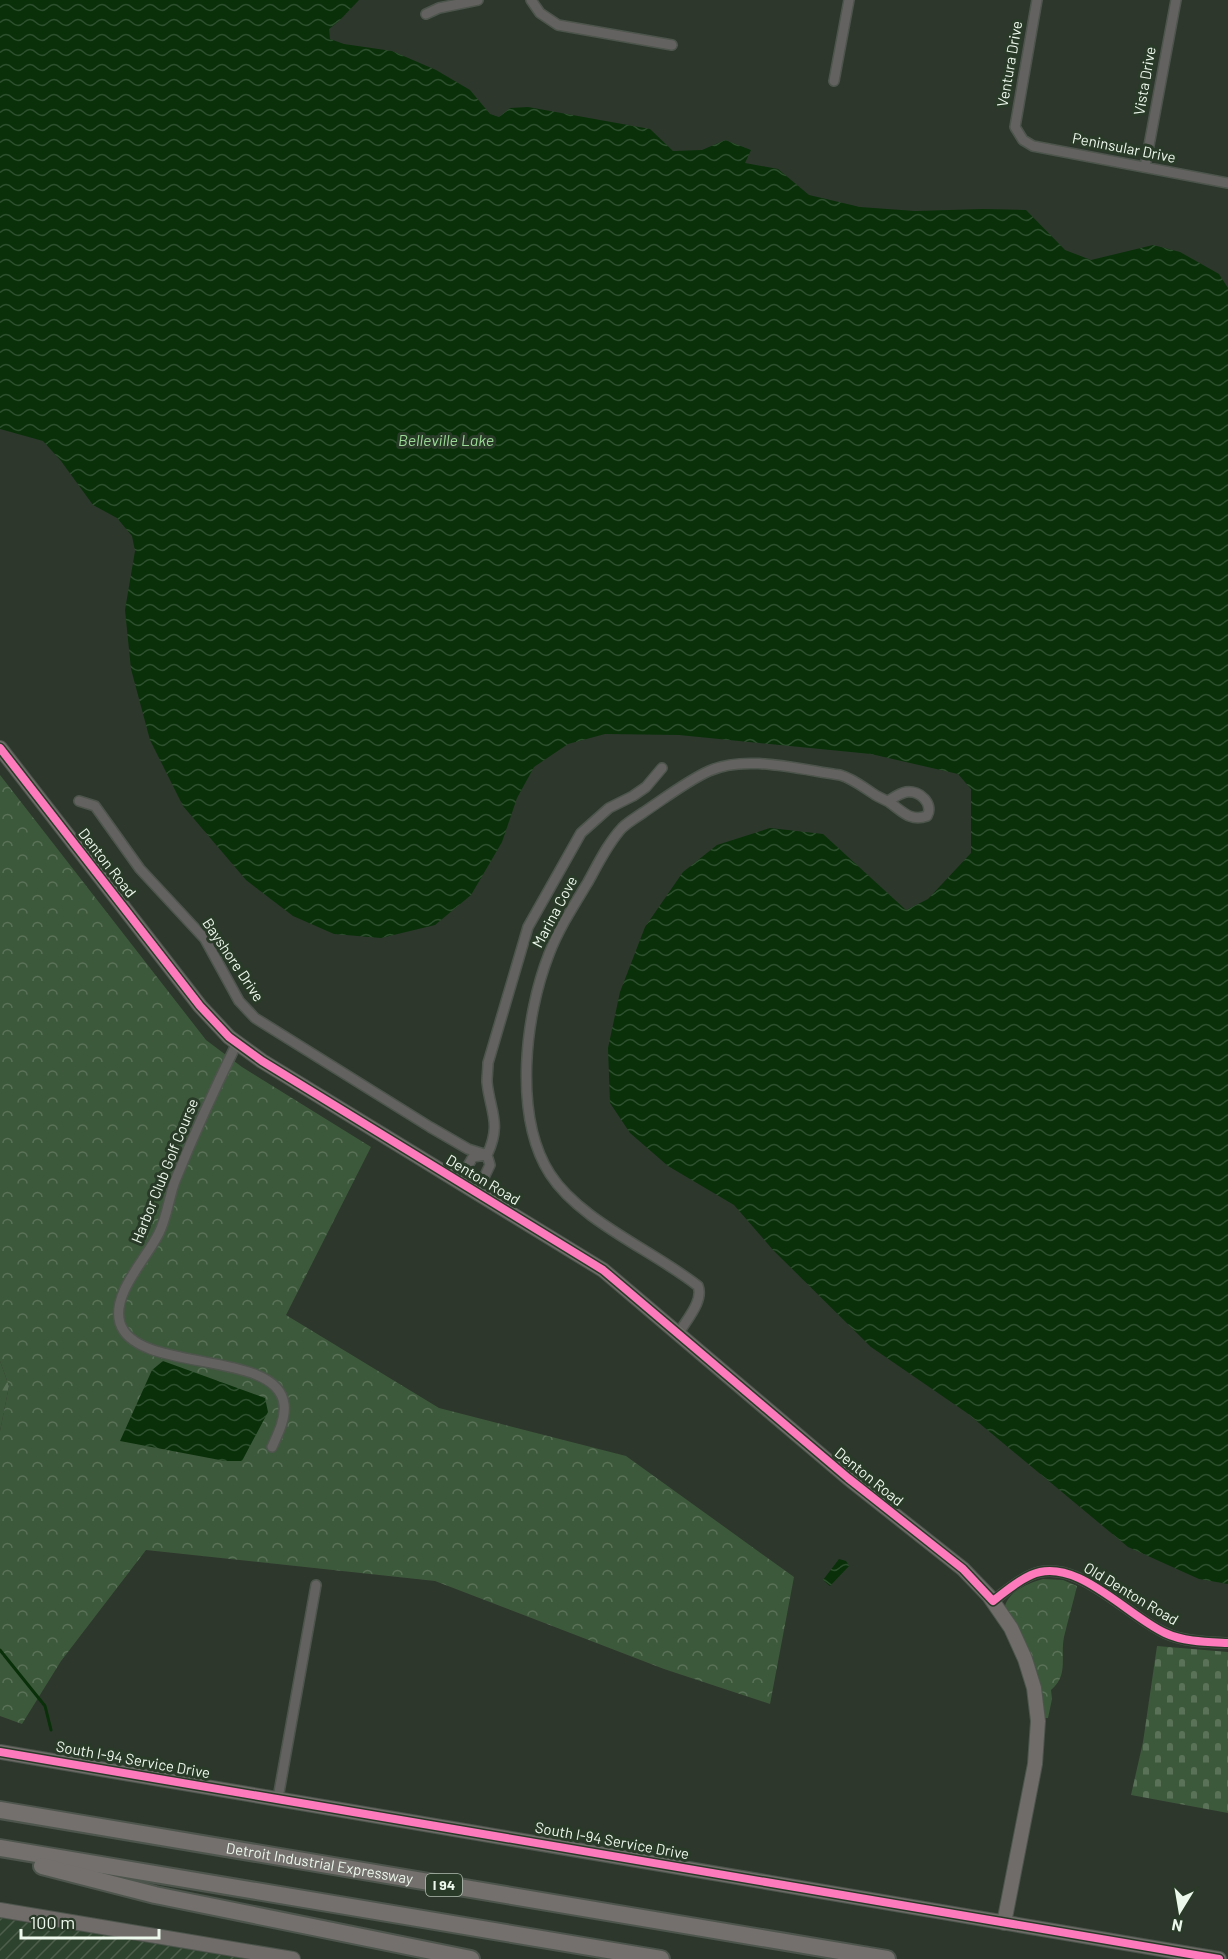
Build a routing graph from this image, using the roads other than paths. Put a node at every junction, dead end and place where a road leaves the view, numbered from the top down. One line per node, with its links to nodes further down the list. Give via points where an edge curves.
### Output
1 (478, 0): 6 (street)
2 (531, 0): 7 (street, via 540,13 558,26)
3 (849, 0): 8 (street)
4 (1037, 0): 9 (street, Ventura Drive, via 1016,116)
5 (1176, 0): 10 (street, Vista Drive)
6 (426, 14)
7 (672, 45)
8 (834, 81)
9 (1018, 134): 10 (street, Peninsular Drive, via 1032,146)
10 (1145, 167): 11 (street, Peninsular Drive)
11 (1228, 183)
12 (0, 748): 16 (street, Denton Road, via 200,1006)
13 (662, 768): 17 (street, via 646,786 609,808 581,833 528,927 488,1063 495,1128)
14 (79, 801): 17 (street, Bayshore Drive, via 94,806 140,869 205,939 239,1001 255,1018 430,1127)
15 (888, 801): 20 (street, Marina Cove, via 840,775 753,764 710,771 624,826 599,861 549,954 534,1001 527,1051 529,1113 538,1148 550,1174 573,1202 698,1286 699,1299)
16 (237, 1043): 18 (street, Denton Road); 21 (street, Harbor Club Golf Course, via 176,1180 159,1233 124,1292 119,1315 125,1333 137,1344 250,1373 276,1387 284,1412)
17 (487, 1155): 18 (street, via 473,1157); 19 (street, via 490,1165)
18 (459, 1181): 19 (street, Denton Road)
19 (477, 1192): 20 (street, Denton Road, via 596,1266)
20 (679, 1333): 23 (street, Denton Road, via 848,1478 963,1569)
21 (272, 1447)
22 (316, 1586): 26 (street)
23 (993, 1600): 24 (street, Old Denton Road, via 1030,1575 1045,1570 1062,1571 1080,1577 1167,1634); 32 (street, Denton Road, via 1025,1659 1038,1721 1035,1764)
24 (1228, 1643)
25 (0, 1752): 26 (street, South I-94 Service Drive)
26 (278, 1798): 32 (street, South I-94 Service Drive)
27 (0, 1810): 37 (highway, Detroit Industrial Expressway / I 94)
28 (0, 1848): 36 (highway)
29 (0, 1859): 30 (highway)
30 (42, 1866): 34 (highway, via 155,1895); 35 (highway)
31 (0, 1910): 33 (street)
32 (1004, 1923): 38 (street, South I-94 Service Drive)
33 (293, 1959)
34 (471, 1959)
35 (595, 1959)
36 (661, 1959)
37 (887, 1959)
38 (1220, 1959)

